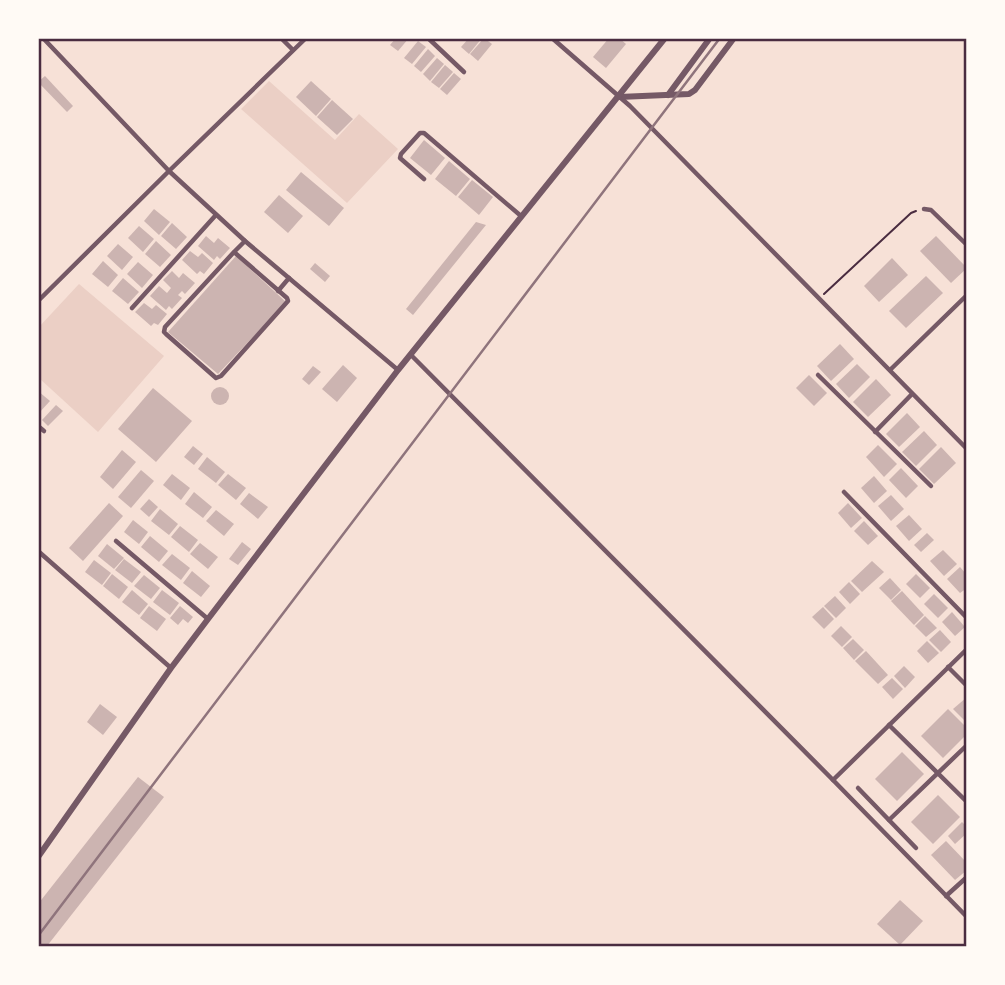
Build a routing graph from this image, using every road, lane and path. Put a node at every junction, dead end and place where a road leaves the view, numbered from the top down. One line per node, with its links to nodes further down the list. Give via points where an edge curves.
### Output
1 (43, 38): 13 (street)
2 (281, 38): 9 (street)
3 (306, 38): 9 (street)
4 (428, 38): 10 (street)
5 (552, 38): 12 (street)
6 (665, 38): 12 (street)
7 (710, 38): 11 (street)
8 (734, 38): 11 (street, via 695,90)
9 (293, 50): 13 (street)
10 (464, 72)
11 (668, 95): 12 (street)
12 (619, 97): 17 (street); 24 (street)
13 (169, 171): 16 (street); 25 (street)
14 (424, 179): 17 (street, via 400,158 420,133)
15 (923, 209): 19 (street, via 939,216); 24 (path, via 911,213)
16 (215, 216): 18 (street); 26 (street)
17 (521, 216): 27 (street)
18 (244, 241): 20 (street); 21 (street)
19 (967, 245)
20 (234, 252): 22 (street); 22 (street, via 164,330 216,378 286,304 287,298)
21 (289, 278): 22 (street); 28 (street)
22 (278, 290)
23 (967, 295): 29 (street)
24 (819, 298): 29 (street)
25 (38, 301)
26 (132, 308)
27 (411, 355): 28 (street); 49 (street)
28 (398, 370): 41 (street)
29 (890, 370): 31 (street)
30 (818, 375): 34 (street)
31 (912, 394): 34 (street); 35 (street)
32 (38, 426): 33 (street)
33 (44, 431)
34 (875, 432): 36 (street)
35 (967, 449)
36 (930, 486)
37 (844, 492): 40 (street)
38 (116, 541): 41 (street)
39 (38, 551): 44 (street)
40 (967, 618)
41 (208, 619): 44 (street)
42 (967, 649): 43 (street)
43 (948, 667): 45 (street); 46 (street)
44 (171, 668): 54 (street)
45 (967, 686)
46 (889, 725): 48 (street); 49 (street)
47 (965, 747): 48 (street)
48 (938, 773): 51 (street); 52 (street)
49 (833, 780): 56 (street)
50 (858, 788): 52 (street)
51 (967, 802)
52 (890, 820): 53 (street)
53 (916, 848)
54 (38, 857)
55 (967, 877): 56 (street)
56 (946, 896): 57 (street)
57 (967, 917)

